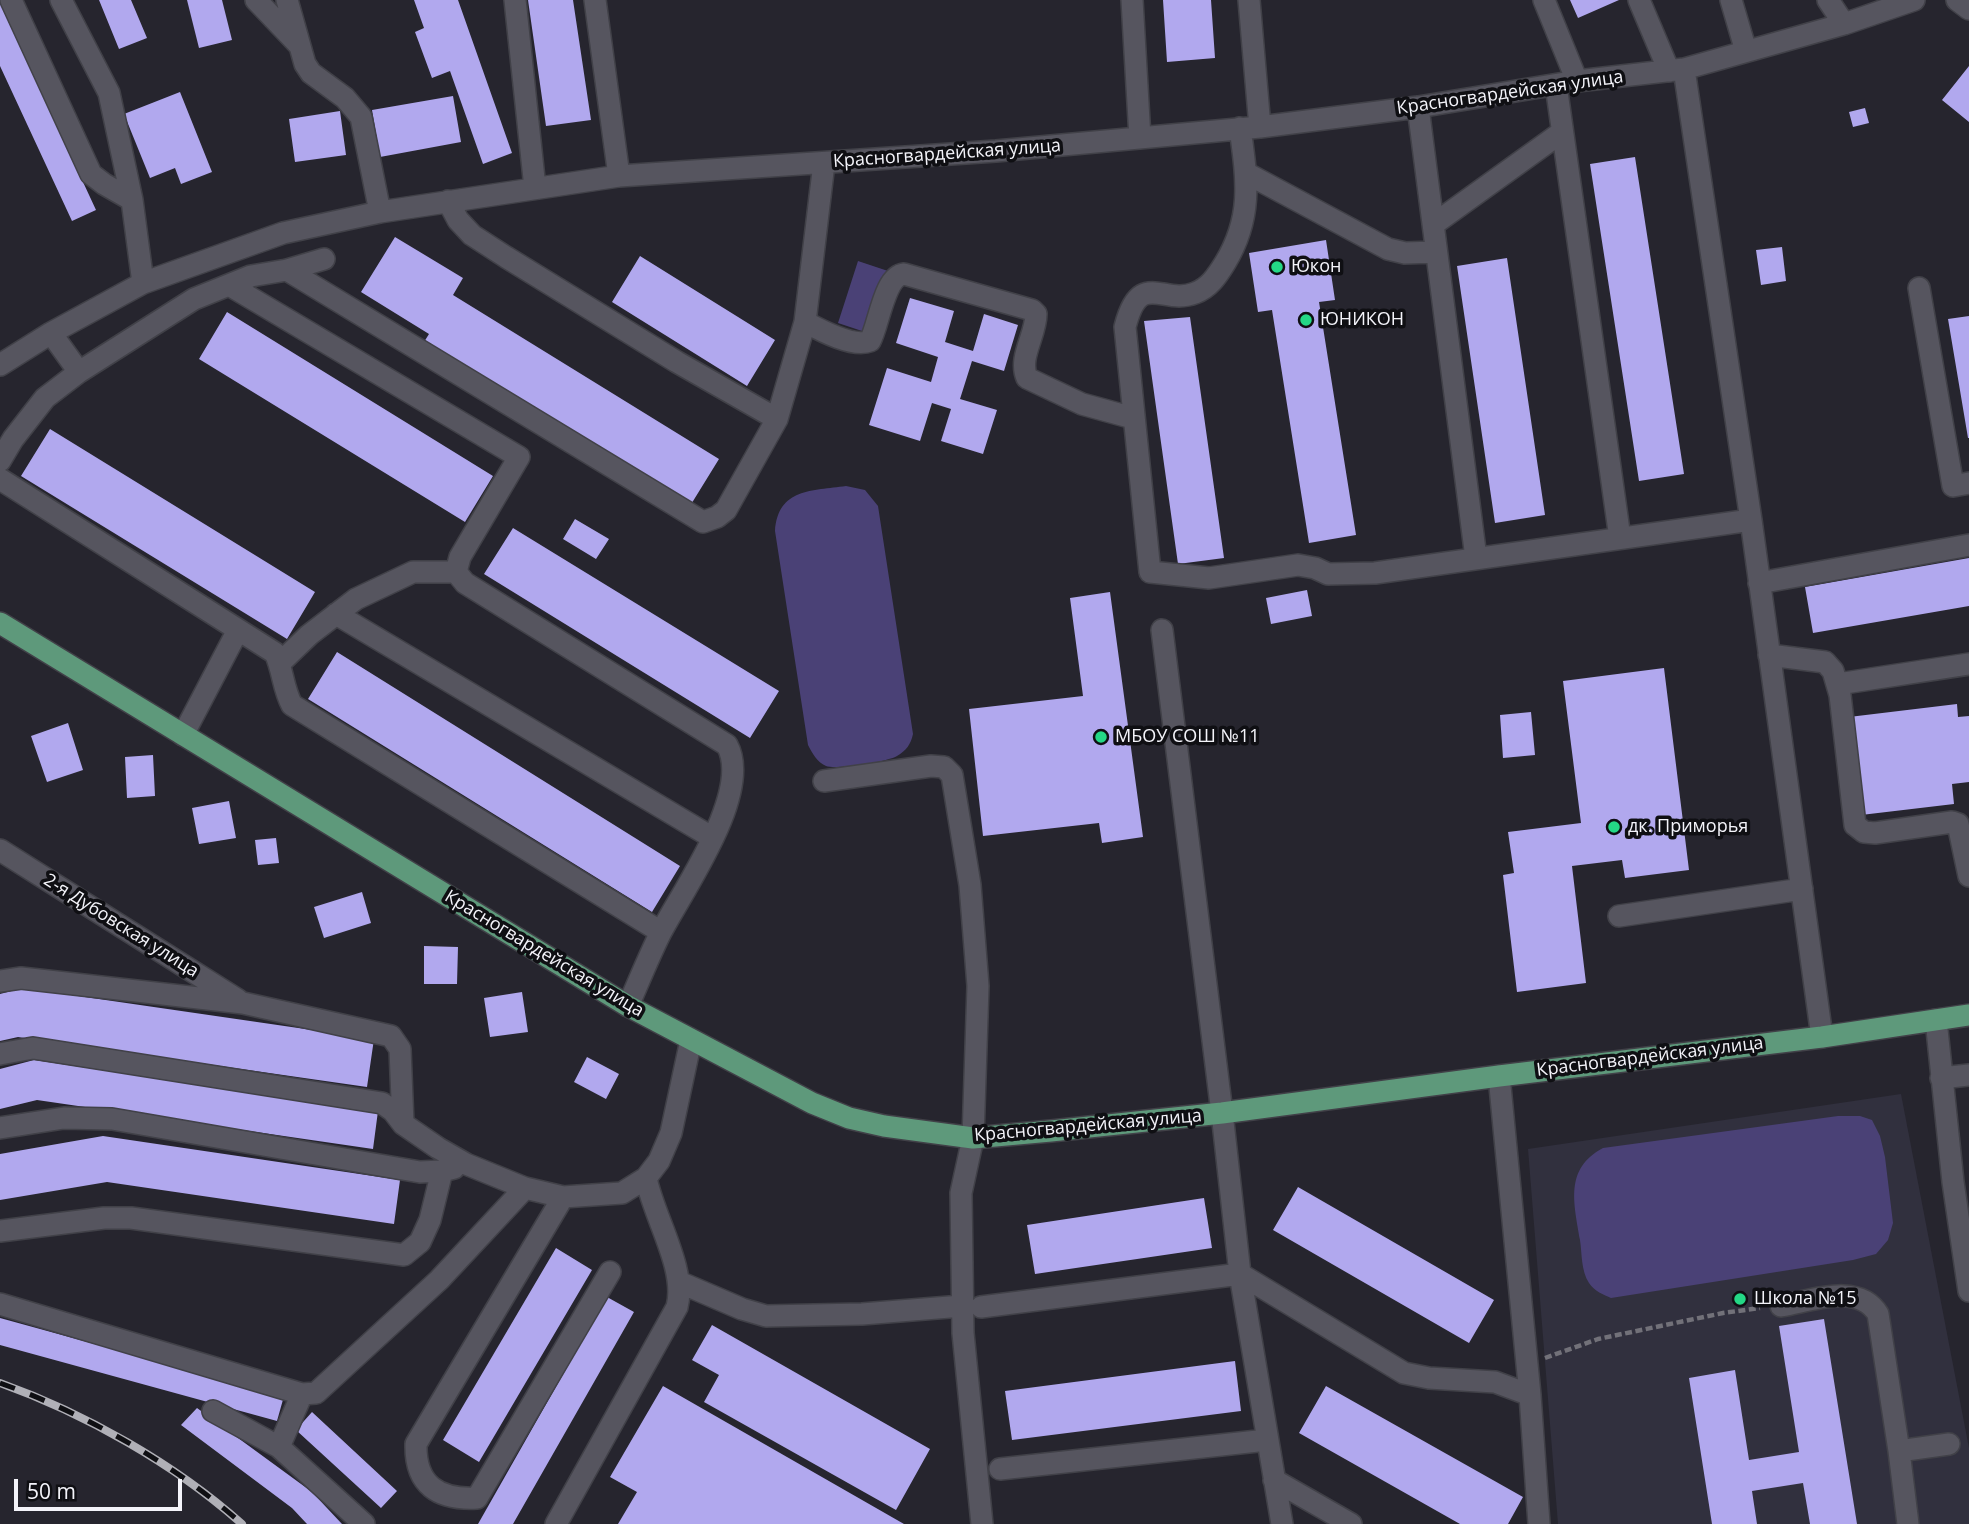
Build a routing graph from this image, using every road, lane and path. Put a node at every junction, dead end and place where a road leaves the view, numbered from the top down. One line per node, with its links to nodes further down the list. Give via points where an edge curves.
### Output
1 (10, 0): 29 (street, via 91,174)
2 (61, 0): 29 (street, via 108,93)
3 (256, 0): 17 (street)
4 (287, 0): 17 (street)
5 (515, 0): 28 (street)
6 (595, 0): 27 (street)
7 (1132, 0): 24 (street)
8 (1249, 0): 22 (street)
9 (1544, 0): 20 (street)
10 (1639, 0): 19 (street)
11 (1731, 0): 18 (street)
12 (1828, 0): 16 (street)
13 (1914, 0): 16 (street, Красногвардейская улица)
14 (1957, 0): 15 (street)
15 (1969, 9)
16 (1844, 24): 18 (street, Красногвардейская улица)
17 (300, 46): 31 (street, via 310,73 345,98 361,117)
18 (1746, 51): 19 (street, Красногвардейская улица)
19 (1677, 70): 20 (street, Красногвардейская улица); 48 (street)
20 (1567, 83): 21 (street, Красногвардейская улица); 23 (street)
21 (1418, 107): 22 (street, Красногвардейская улица); 32 (street)
22 (1250, 128): 24 (street, Красногвардейская улица); 26 (street)
23 (1562, 132): 32 (street); 49 (street)
24 (1140, 138): 25 (street, Красногвардейская улица)
25 (824, 163): 27 (street, Красногвардейская улица); 39 (street)
26 (1246, 173): 33 (street, via 1388,249); 43 (street, via 1243,224 1235,247 1209,285 1193,294 1153,291 1140,297 1129,311 1125,327)
27 (619, 176): 28 (street, Красногвардейская улица)
28 (535, 188): 30 (street, Красногвардейская улица)
29 (132, 200): 36 (street)
30 (448, 201): 31 (street, Красногвардейская улица); 44 (street, via 472,235)
31 (380, 212): 36 (street, Красногвардейская улица, via 283,233)
32 (1434, 224): 33 (street)
33 (1436, 252): 51 (street)
34 (324, 259): 35 (street)
35 (287, 270): 37 (street); 44 (street, via 702,522 726,510)
36 (143, 283): 40 (street, Красногвардейская улица)
37 (229, 285): 42 (street, via 194,299); 52 (street, via 519,457 460,557)
38 (1919, 288): 47 (street, via 1953,486)
39 (805, 322): 43 (street, via 864,344 870,341 894,278 904,274 1032,310 1036,323 1024,365 1027,377 1082,404); 44 (street)
40 (51, 333): 41 (street, Красногвардейская улица); 42 (street)
41 (2, 358)
42 (79, 372): 45 (street, via 45,398)
43 (1133, 418): 51 (street, via 1150,572 1209,578 1298,565 1328,574 1374,573)
44 (777, 419)
45 (0, 461)
46 (0, 479): 57 (street)
47 (1969, 483)
48 (1751, 520): 49 (street); 53 (street)
49 (1620, 538): 51 (street)
50 (1969, 545): 53 (street)
51 (1476, 558)
52 (456, 572): 54 (street, via 413,572 356,599); 64 (street, via 464,583 727,745 734,768)
53 (1759, 583): 58 (street)
54 (336, 614): 59 (street); 64 (street)
55 (0, 623): 62 (main road, Красногвардейская улица)
56 (1162, 629): 81 (street)
57 (238, 631): 59 (street, via 275,653); 62 (street)
58 (1769, 655): 61 (street, via 1825,662); 67 (street)
59 (280, 663): 69 (street, via 292,705)
60 (1969, 664): 61 (street)
61 (1838, 684): 66 (street, via 1855,825 1875,833 1958,824)
62 (183, 735): 72 (main road, Красногвардейская улица)
63 (824, 780): 84 (street, via 931,766 944,767 951,775 970,885 978,986)
64 (713, 838): 69 (street)
65 (0, 850): 71 (street, 2-я Дубовская улица)
66 (1969, 876)
67 (1802, 889): 68 (street); 75 (street)
68 (1619, 916)
69 (661, 932): 72 (street)
70 (0, 981): 71 (street, via 21,978)
71 (243, 1003): 82 (street, via 391,1036 400,1049)
72 (628, 1006): 76 (main road, Красногвардейская улица)
73 (1969, 1015): 74 (main road, Красногвардейская улица)
74 (1936, 1020): 75 (main road, Красногвардейская улица); 80 (street)
75 (1822, 1037): 79 (main road, Красногвардейская улица)
76 (691, 1040): 84 (main road, Красногвардейская улица, via 849,1118); 87 (street, via 671,1133)
77 (0, 1054): 82 (street, via 33,1048 382,1103)
78 (1969, 1075): 80 (street)
79 (1499, 1076): 81 (main road, Красногвардейская улица); 99 (street)
80 (1941, 1079): 88 (street)
81 (1222, 1113): 84 (main road, Красногвардейская улица); 93 (street)
82 (403, 1124): 85 (street)
83 (0, 1128): 86 (street, via 64,1118 112,1119 419,1172)
84 (974, 1138): 97 (street, via 961,1193)
85 (466, 1164): 86 (street); 89 (street)
86 (442, 1171): 91 (street, via 430,1220 420,1242 404,1255 131,1218 104,1217)
87 (646, 1178): 90 (street, via 622,1193); 94 (street)
88 (1961, 1181): 95 (street)
89 (526, 1188): 90 (street); 100 (street, via 439,1280 347,1366 316,1394)
90 (563, 1197): 92 (street, via 416,1444 421,1479 456,1499 477,1498)
91 (0, 1231)
92 (610, 1272)
93 (1240, 1273): 97 (street); 101 (street, via 1404,1373 1495,1382); 103 (street)
94 (679, 1282): 97 (street, via 766,1316); 110 (street, via 677,1307)
95 (1969, 1291)
96 (0, 1304): 100 (street)
97 (972, 1306): 111 (street)
98 (1781, 1306): 99 (path, via 1598,1339); 106 (street, via 1846,1295 1873,1307 1878,1314)
99 (1527, 1365): 101 (street)
100 (302, 1394): 105 (street)
101 (1530, 1395): 114 (street)
102 (213, 1410): 105 (street)
103 (1267, 1440): 107 (street); 108 (street)
104 (1949, 1444): 106 (street)
105 (279, 1447): 109 (street)
106 (1899, 1451): 115 (street)
107 (1000, 1469)
108 (1274, 1480): 112 (street); 113 (street)
109 (364, 1524)
110 (556, 1524)
111 (982, 1524)
112 (1282, 1524)
113 (1351, 1524)
114 (1539, 1524)
115 (1908, 1524)

